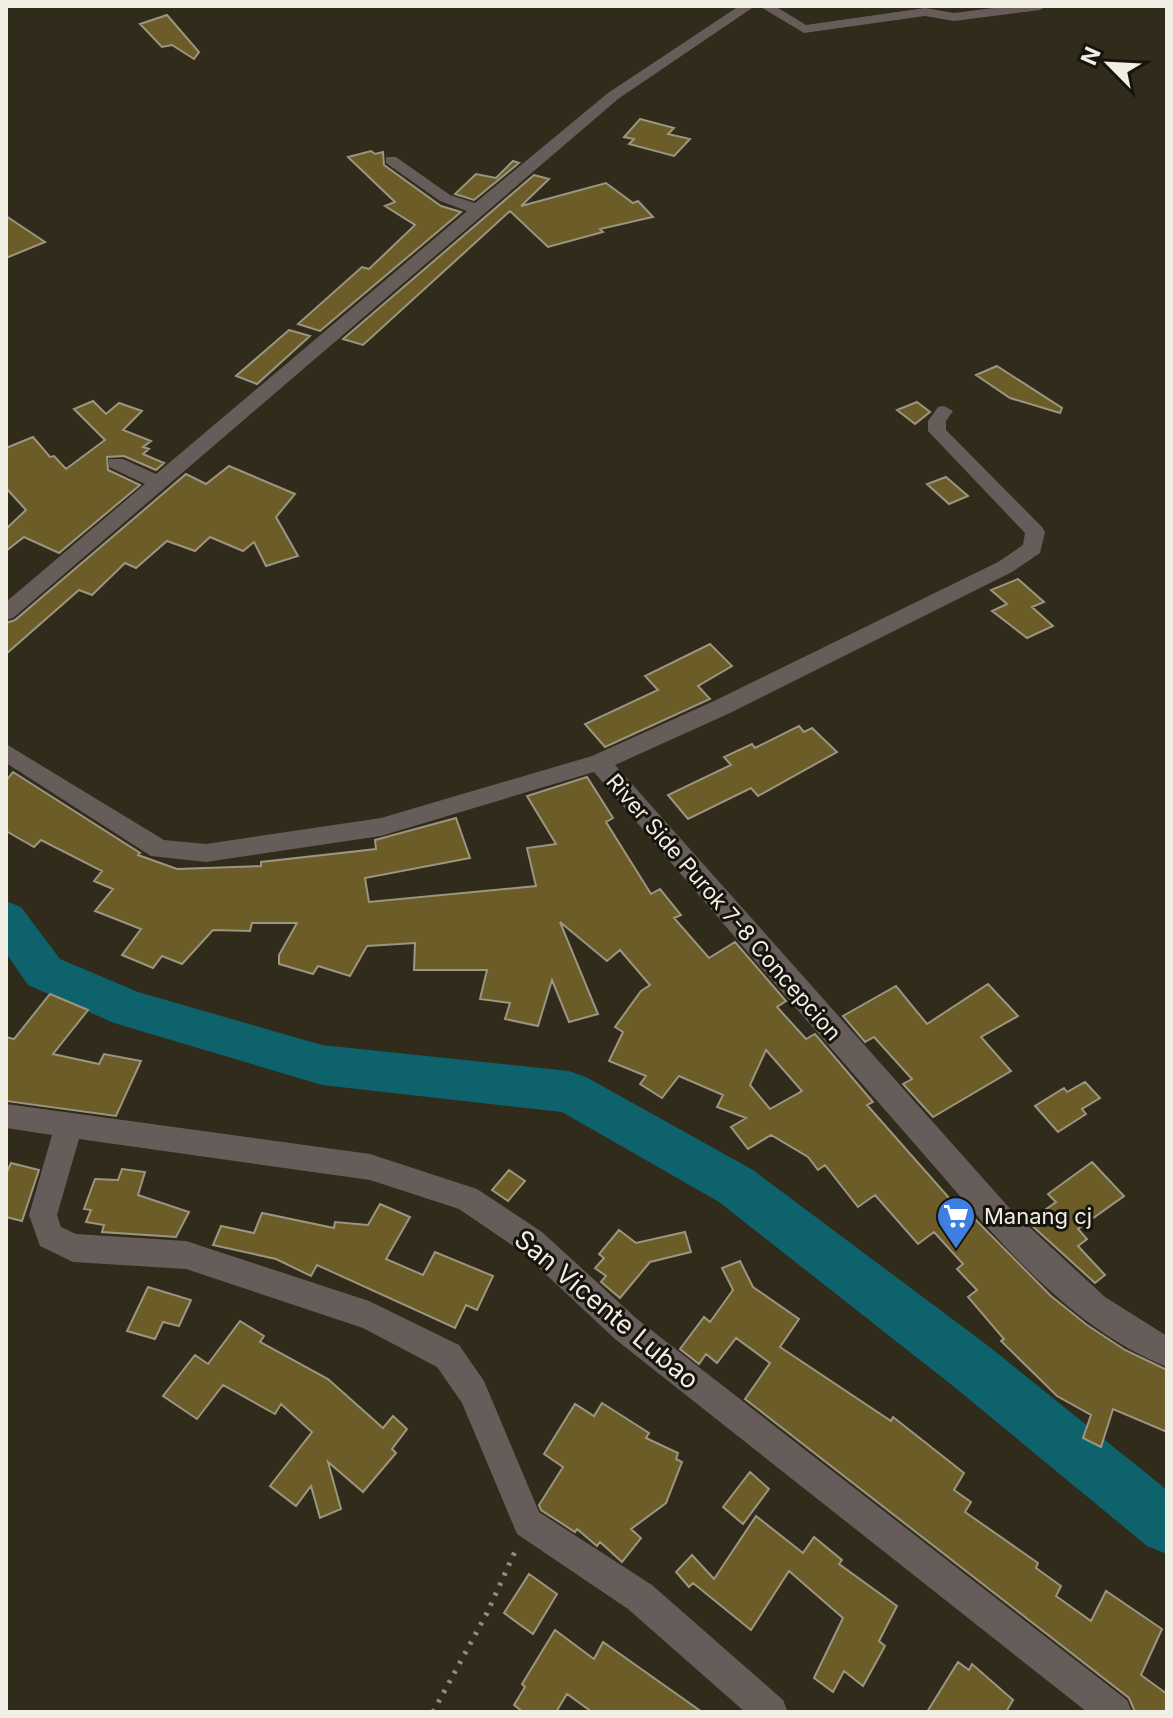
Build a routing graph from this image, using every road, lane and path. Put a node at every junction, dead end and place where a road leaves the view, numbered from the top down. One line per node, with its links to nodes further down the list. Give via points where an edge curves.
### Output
1 (748, 6): 5 (street, via 613,96)
2 (766, 6): 3 (street, via 804,29 925,12 954,17)
3 (1040, 6)
4 (391, 160): 5 (street, via 436,193)
5 (477, 209): 8 (street)
6 (944, 411): 11 (street, via 937,431 1035,532 1033,548 1005,567 736,700)
7 (116, 463): 8 (street)
8 (156, 482): 9 (street)
9 (6, 613)
10 (6, 752): 11 (street, River Side Purok 7-8 Concepcion, via 159,849 206,853 381,827)
11 (599, 762): 14 (street, River Side Purok 7-8 Concepcion, via 799,996 1062,1285 1136,1338)
12 (6, 1116): 13 (street, San Vicente Lubao)
13 (69, 1125): 15 (street, via 43,1215 50,1236 73,1248 186,1255 369,1316 448,1356 473,1392); 18 (street, San Vicente Lubao, via 370,1167 467,1198 532,1242 626,1329)
14 (1167, 1352)
15 (528, 1523): 16 (path); 17 (street, via 640,1597)
16 (433, 1712)
17 (771, 1712)
18 (1115, 1712)

